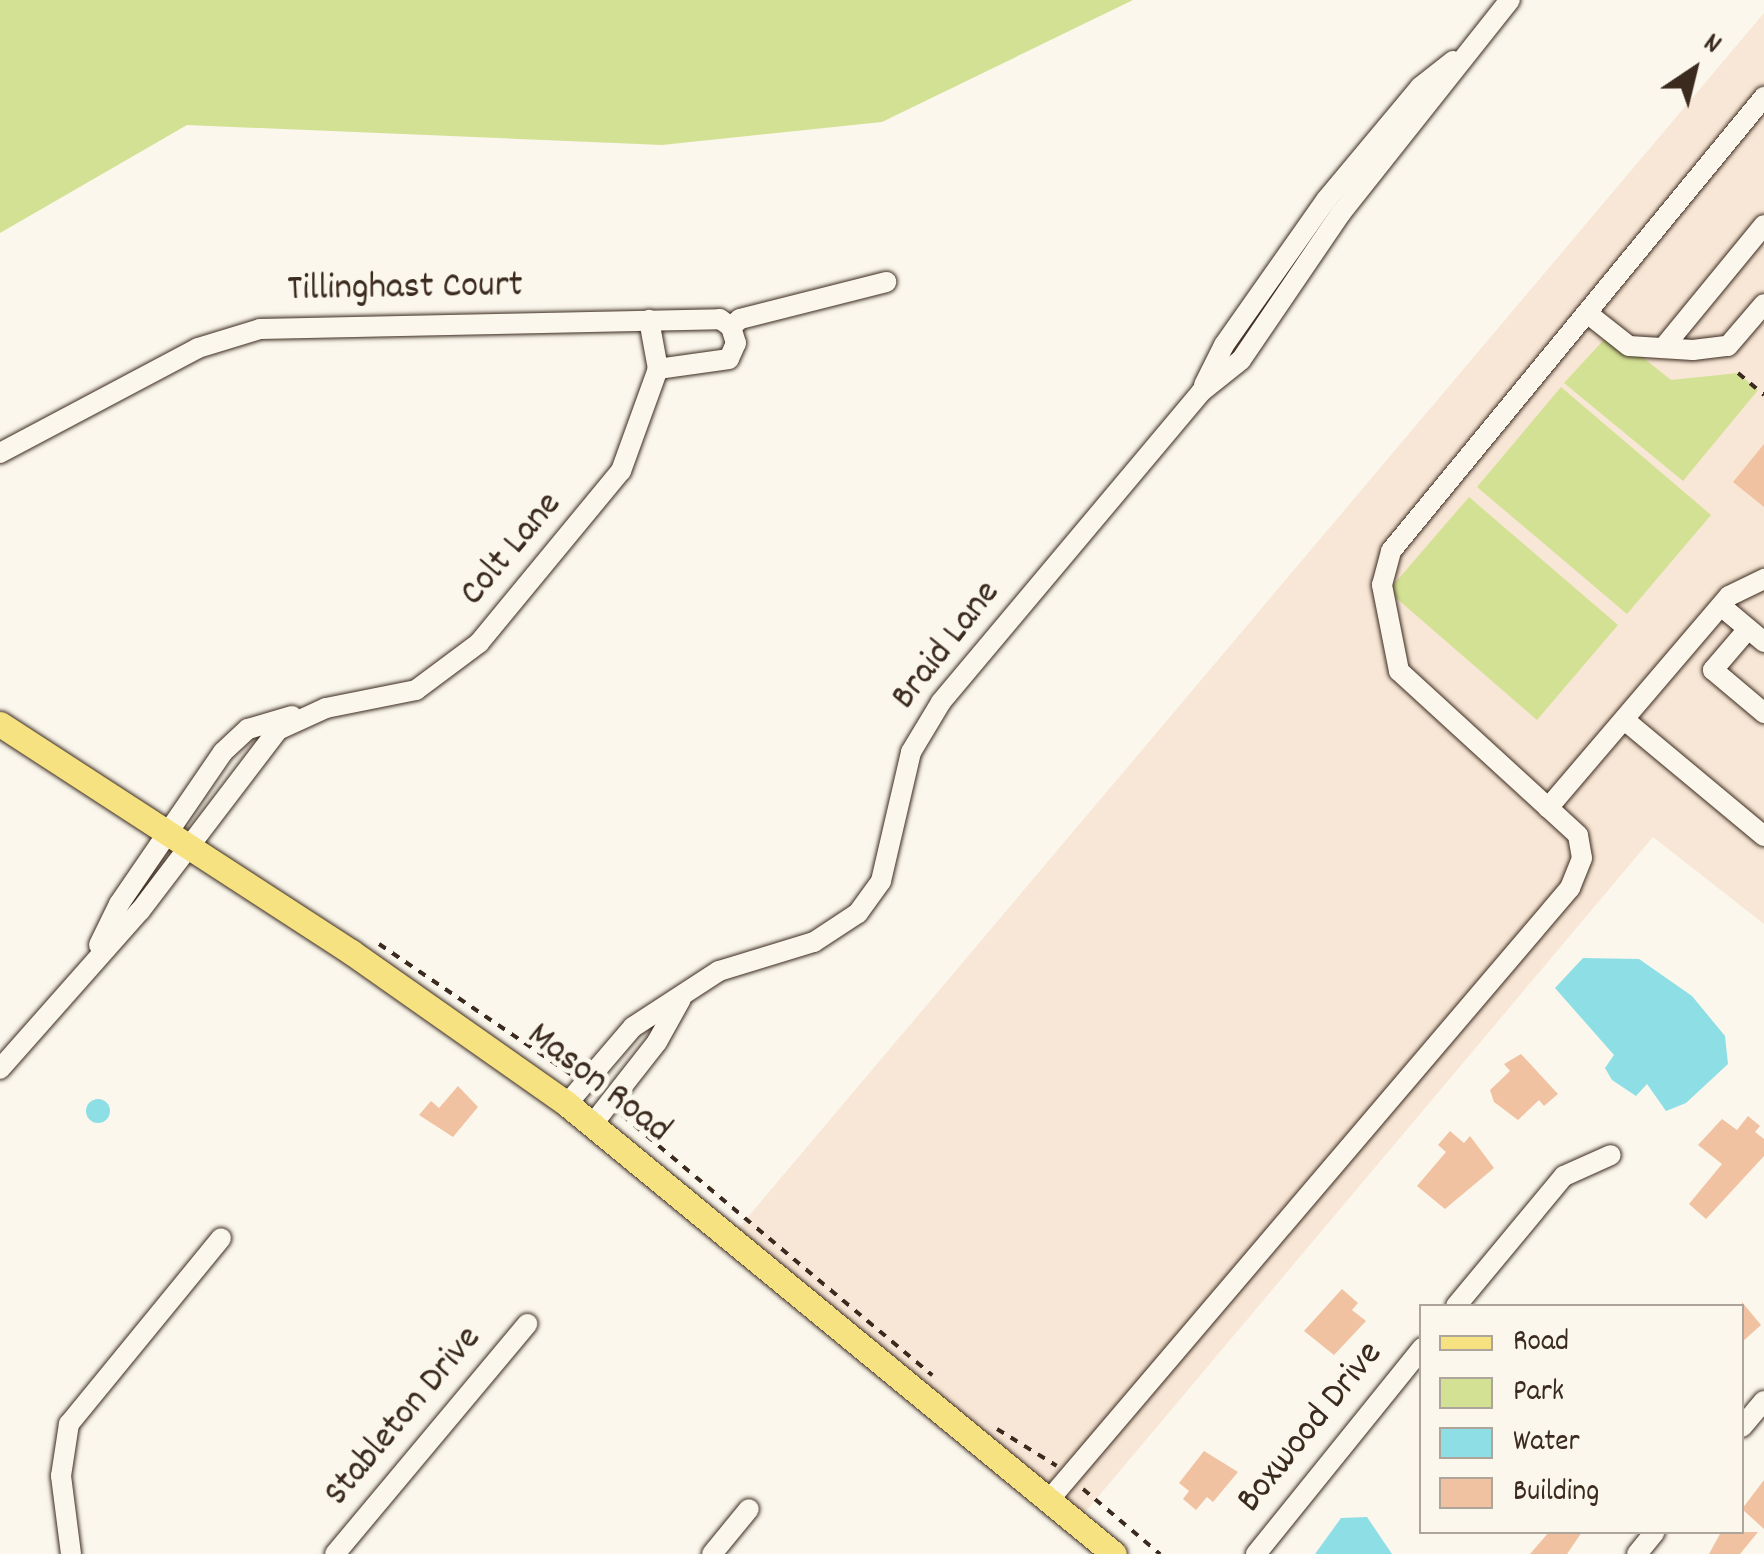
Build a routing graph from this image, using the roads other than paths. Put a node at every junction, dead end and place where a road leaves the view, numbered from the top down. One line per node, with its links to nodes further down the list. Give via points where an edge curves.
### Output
1 (1510, 0): 24 (street, Braid Lane, via 1420,88 1224,345 1201,392 941,702 912,752 881,881 858,913 814,942 719,972)
2 (1764, 98): 6 (street)
3 (1764, 225): 9 (street)
4 (886, 282): 8 (street)
5 (1764, 304): 9 (street, via 1728,346)
6 (1587, 313): 9 (street, via 1629,346); 19 (street, via 1391,550 1382,585 1398,671)
7 (649, 320): 8 (street, Tillinghast Court, via 720,319); 10 (street, Colt Lane); 11 (street, Tillinghast Court, via 260,328 198,348)
8 (730, 327): 10 (street, via 736,344 729,359)
9 (1663, 348)
10 (658, 369): 16 (street, Colt Lane, via 622,471 470,653 416,690)
11 (0, 453)
12 (1764, 579): 13 (street, via 1752,580)
13 (1720, 606): 14 (street); 17 (street)
14 (1756, 636): 15 (street, via 1713,670)
15 (1764, 712)
16 (301, 717): 20 (street, Colt Lane, via 276,716 248,730 223,752); 22 (street, Colt Lane, via 259,748)
17 (1627, 722): 19 (street); 21 (street)
18 (0, 724): 20 (main road, Mason Road)
19 (1548, 808): 35 (street, via 1578,835 1582,858 1570,888)
20 (167, 832): 22 (main road, Mason Road); 23 (street, Colt Lane)
21 (1764, 836)
22 (190, 847): 23 (street, Colt Lane); 26 (main road, Mason Road)
23 (89, 964): 25 (street)
24 (682, 997): 26 (street, Braid Lane, via 633,1027); 27 (street, Braid Lane, via 657,1042)
25 (0, 1070)
26 (567, 1104): 27 (main road, Mason Road)
27 (592, 1125): 35 (main road, Mason Road)
28 (1612, 1155): 30 (street, via 1564,1176)
29 (221, 1238): 38 (street, via 69,1424 61,1463)
30 (1458, 1304)
31 (527, 1324): 39 (street, Stableton Drive)
32 (1419, 1352): 42 (street, Boxwood Drive)
33 (1764, 1401): 34 (street)
34 (1744, 1425)
35 (1049, 1500): 41 (main road, Mason Road)
36 (749, 1509): 40 (street)
37 (1653, 1534): 43 (street)
38 (71, 1554)
39 (335, 1554)
40 (712, 1554)
41 (1114, 1554)
42 (1256, 1554)
43 (1636, 1554)

